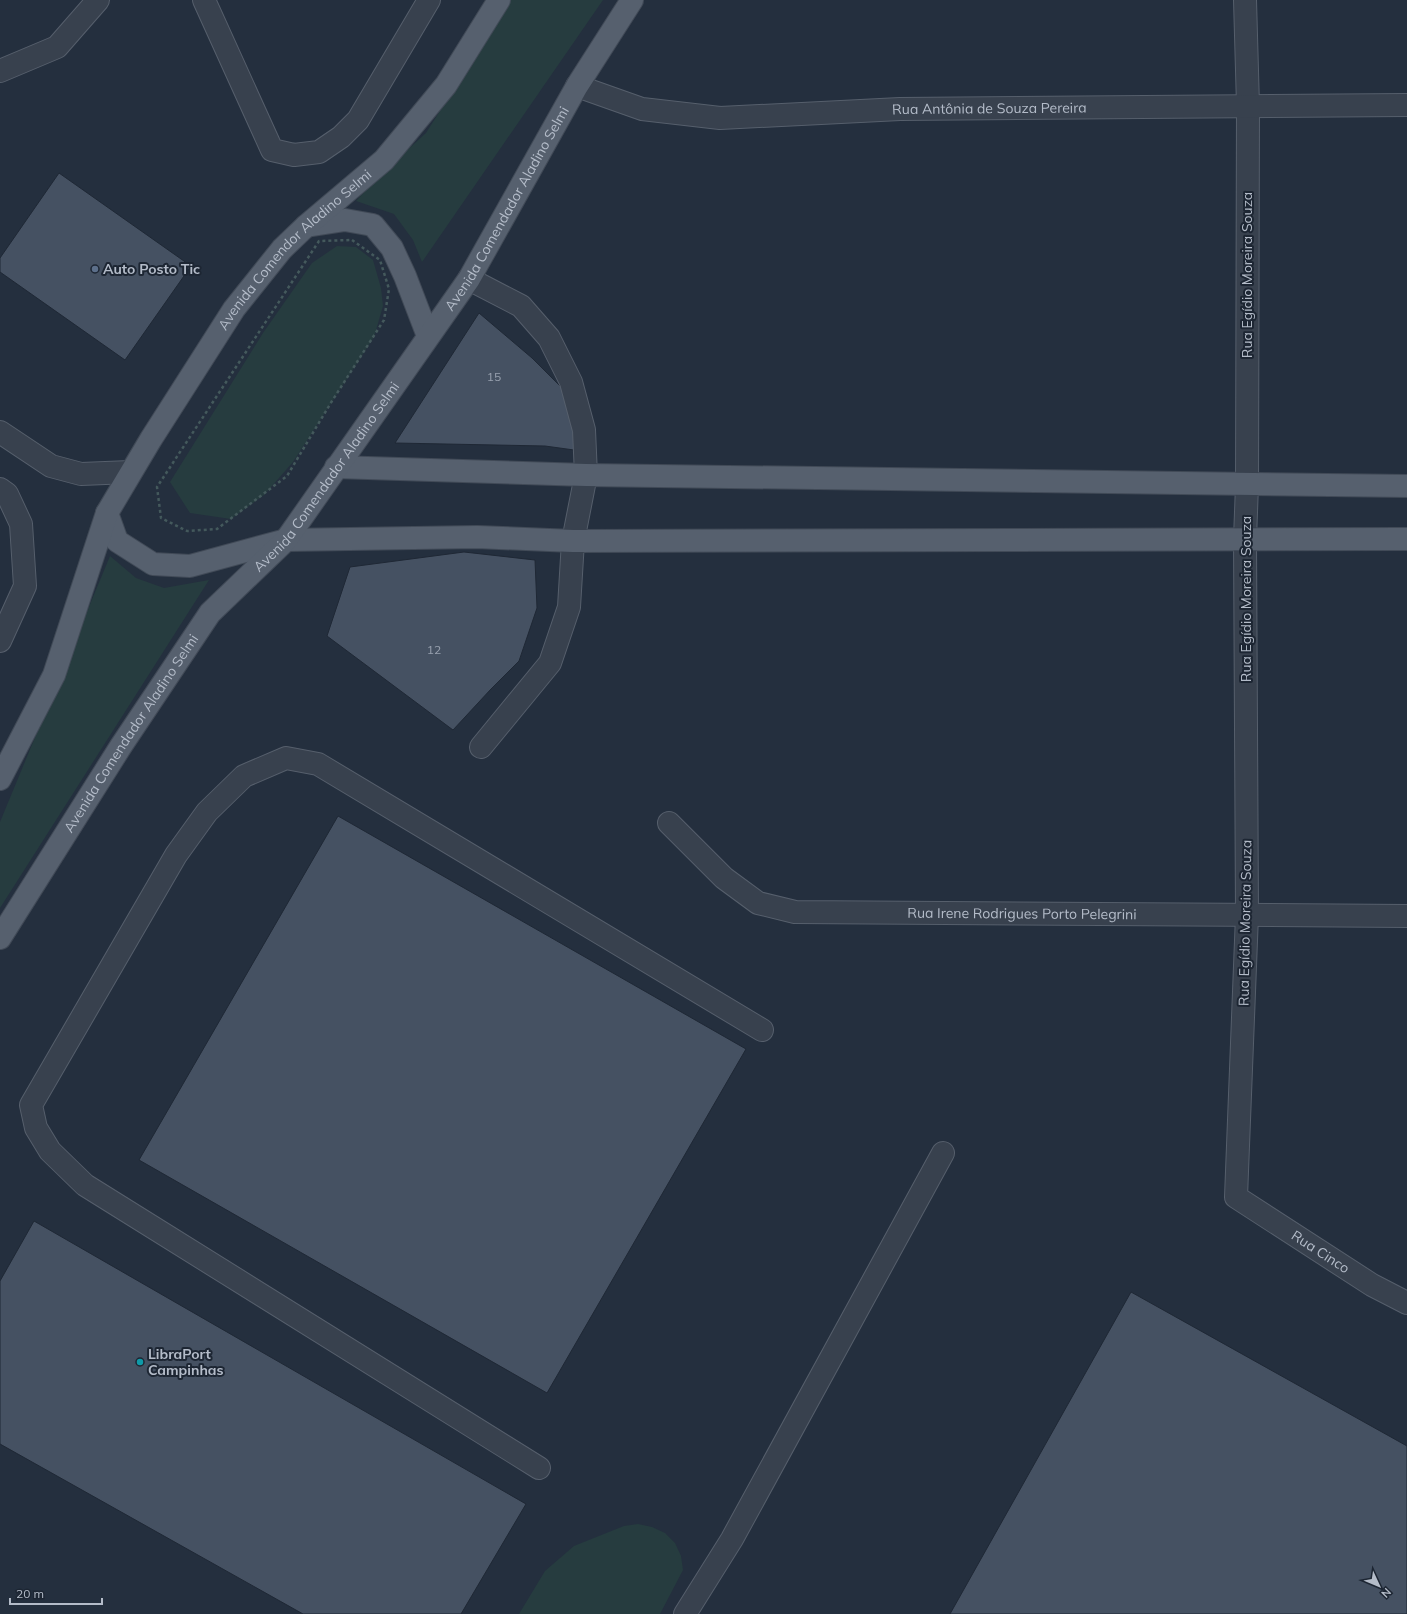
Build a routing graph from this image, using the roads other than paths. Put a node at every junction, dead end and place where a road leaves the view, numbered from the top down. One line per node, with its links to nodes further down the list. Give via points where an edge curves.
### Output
1 (98, 0): 7 (street, via 57,47)
2 (204, 0): 3 (street, via 272,150 294,155 319,152 341,137 358,120)
3 (429, 0)
4 (498, 0): 11 (main road, Avenida Comendor Aladino Selmi, via 446,85 384,160)
5 (632, 0): 8 (main road, Avenida Comendador Aladino Selmi)
6 (1245, 0): 10 (street, Rua Egídio Moreira Souza)
7 (0, 71)
8 (577, 86): 10 (street, Rua Antônia de Souza Pereira, via 642,109 720,118 900,109); 12 (main road, Avenida Comendador Aladino Selmi)
9 (1407, 105): 10 (street, Rua Antônia de Souza Pereira)
10 (1248, 106): 18 (street, Rua Egídio Moreira Souza)
11 (306, 226): 13 (main road, via 345,220 373,225 392,248); 16 (main road, Avenida Comendor Aladino Selmi, via 282,249 234,309)
12 (469, 279): 13 (main road, Avenida Comendador Aladino Selmi); 17 (street, via 521,306 549,338 571,382 584,430)
13 (428, 336): 15 (main road, Avenida Comendador Aladino Selmi)
14 (0, 432): 16 (street, via 51,466 81,474)
15 (336, 467): 17 (main road); 24 (main road, Avenida Comendador Aladino Selmi)
16 (130, 472): 21 (main road, Avenida Comendor Aladino Selmi)
17 (586, 476): 18 (main road); 25 (street)
18 (1247, 485): 19 (main road); 22 (street, Rua Egídio Moreira Souza)
19 (1407, 486)
20 (0, 489): 26 (street, via 7,494 21,524 26,586)
21 (107, 513): 24 (main road, via 117,541 153,564 190,566); 28 (main road, Avenida Comendor Aladino Selmi, via 54,675)
22 (1245, 539): 23 (main road); 25 (main road); 30 (street, Rua Egídio Moreira Souza)
23 (1407, 539)
24 (286, 540): 25 (main road, via 477,537); 32 (main road, Avenida Comendador Aladino Selmi, via 210,613 121,746)
25 (573, 541): 27 (street, via 569,607 550,663)
26 (0, 641)
27 (481, 747)
28 (0, 779)
29 (669, 823): 30 (street, Rua Irene Rodrigues Porto Pelegrini, via 724,878 758,903 796,912)
30 (1247, 915): 31 (street, Rua Irene Rodrigues Porto Pelegrini); 35 (street, Rua Egídio Moreira Souza)
31 (1407, 916)
32 (0, 938)
33 (762, 1030): 37 (street, via 318,764 286,758 244,776 207,812 176,855 31,1105 36,1128 50,1151 85,1185)
34 (943, 1153): 38 (street, via 732,1540)
35 (1236, 1197): 36 (street, Rua Cinco, via 1372,1285)
36 (1407, 1303)
37 (539, 1468)
38 (685, 1614)

